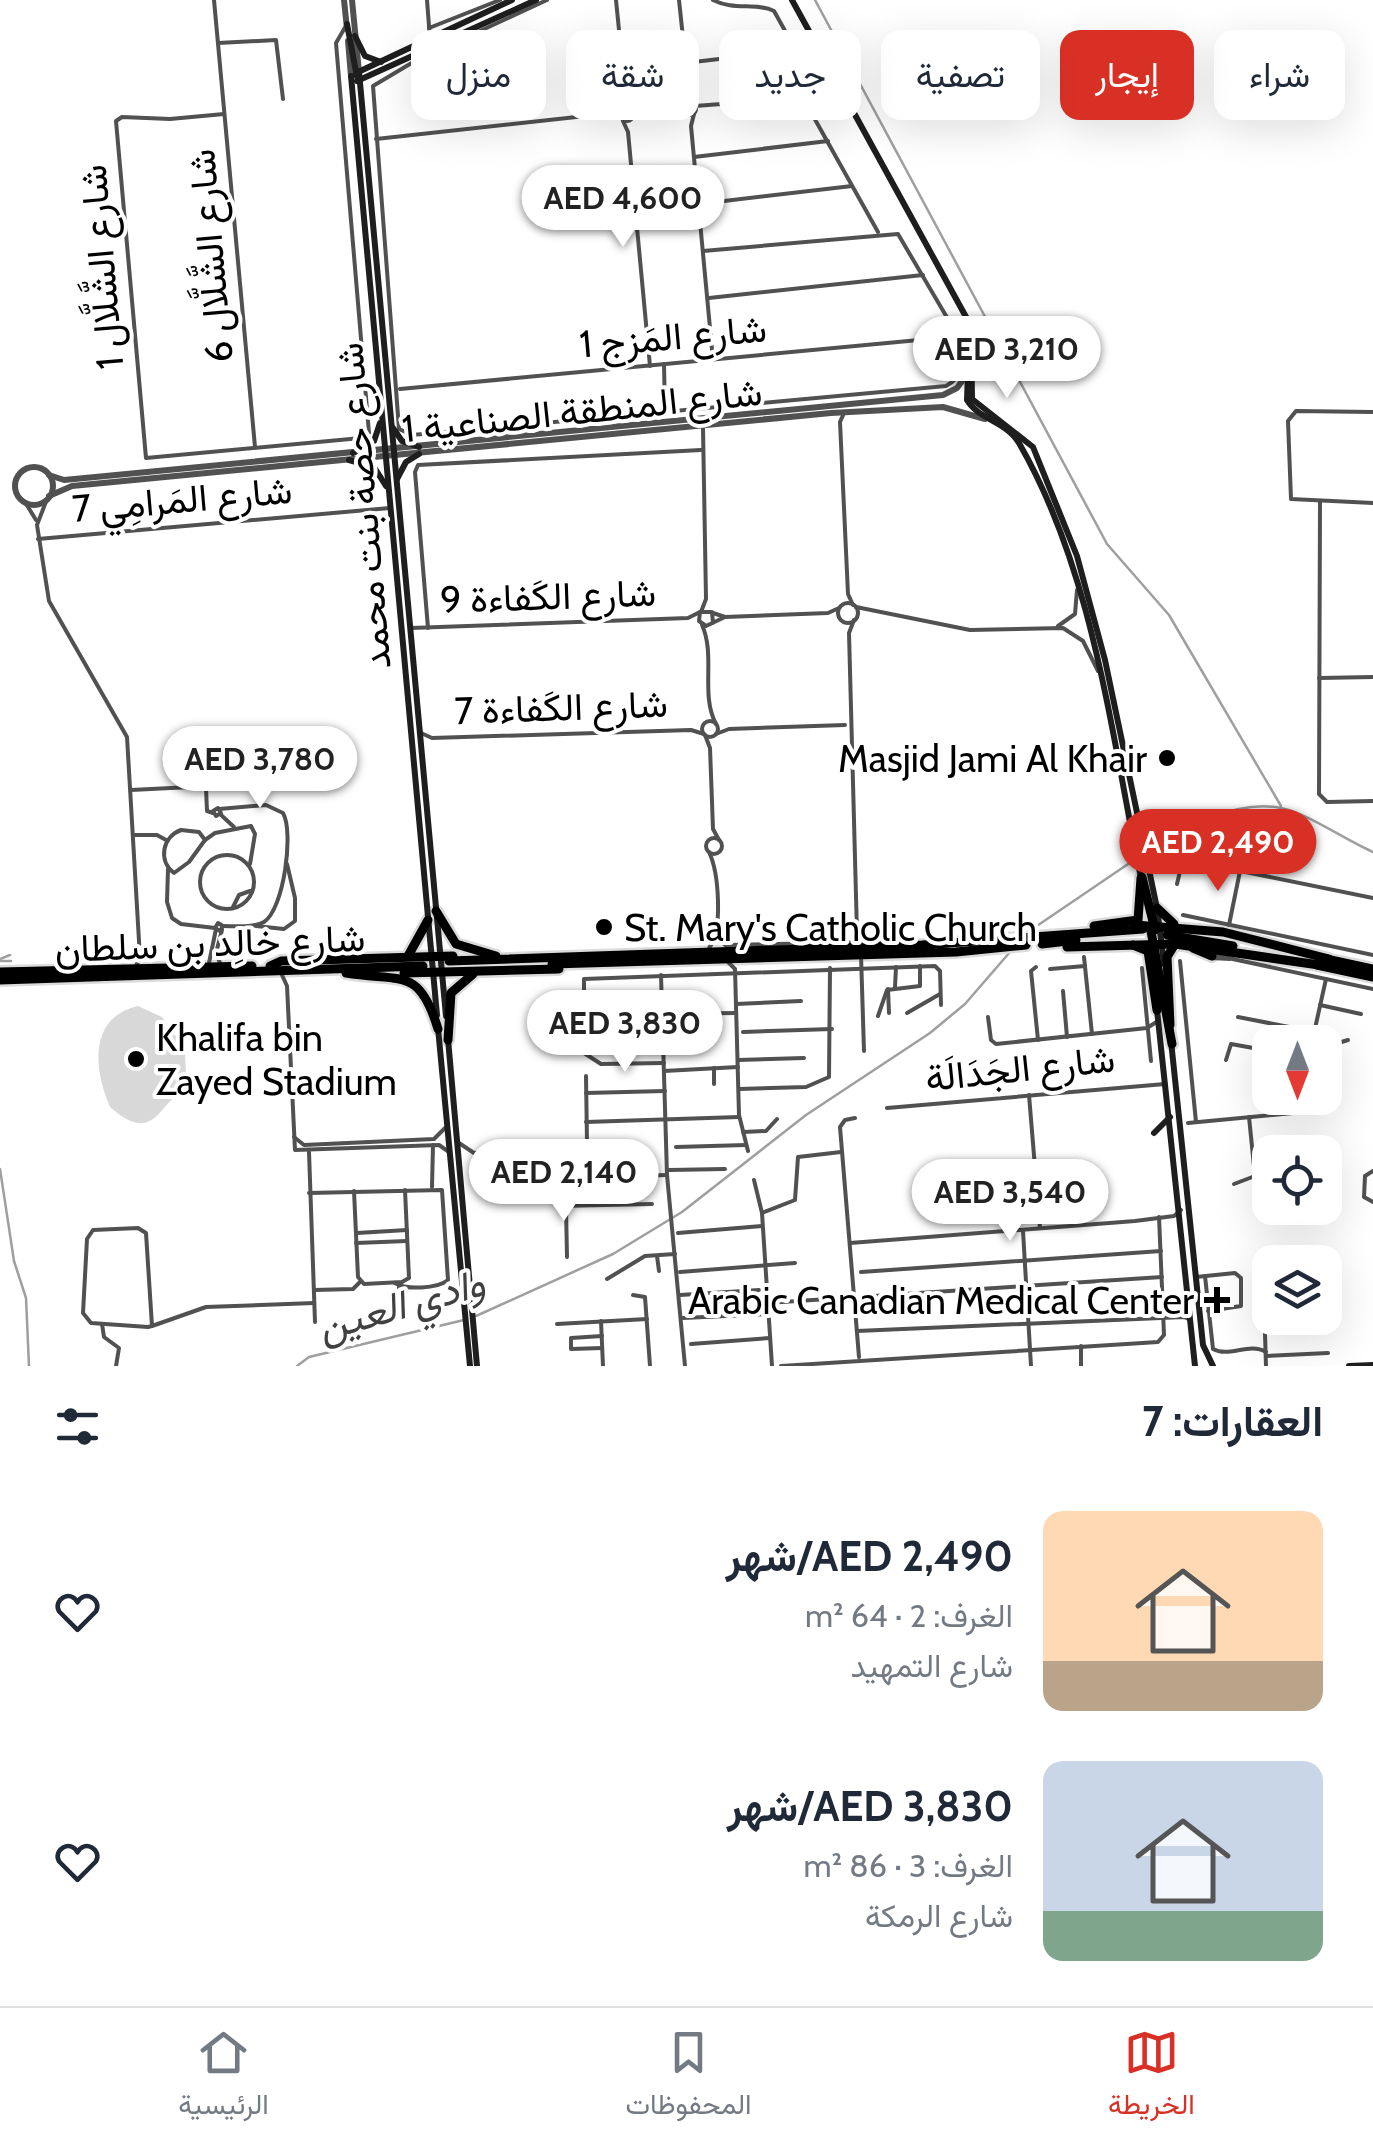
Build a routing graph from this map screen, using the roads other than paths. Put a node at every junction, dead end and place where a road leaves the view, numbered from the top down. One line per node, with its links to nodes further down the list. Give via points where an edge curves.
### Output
1 (214, 0): 22 (street, شارع الشَّلَّال 6)
2 (344, 0): 13 (street, شارع حصة بنت محمد)
3 (352, 0): 21 (street, شارع حصة بنت محمد)
4 (426, 0): 14 (street)
5 (500, 0): 14 (street)
6 (512, 0): 15 (main road)
7 (536, 0): 24 (main road)
8 (547, 0): 16 (street)
9 (616, 0): 17 (street)
10 (680, 0): 18 (street)
11 (713, 0): 19 (street, via 736,9 772,9)
12 (790, 0): 20 (main road); 117 (main road, via 972,330 972,399 1030,444)
13 (347, 24): 29 (street, شارع حصة بنت محمد); 70 (street, via 336,43)
14 (429, 28)
15 (449, 30)
16 (482, 30)
17 (619, 30)
18 (683, 30)
19 (784, 30)
20 (805, 30)
21 (356, 36): 26 (main road, via 365,56); 29 (street, شارع حصة بنت محمد)
22 (218, 43): 30 (street, via 273,38); 36 (street, شارع الشَّلَّال 6)
23 (411, 48): 26 (main road)
24 (404, 60): 25 (main road); 28 (main road)
25 (411, 61)
26 (382, 62): 29 (main road)
27 (411, 63): 47 (street, via 374,85)
28 (377, 73): 29 (main road); 31 (main road, via 366,85)
29 (355, 78): 31 (main road, شارع حصة بنت محمد); 45 (main road); 68 (main road, شارع حصة بنت محمد)
30 (284, 99)
31 (363, 104): 45 (main road, شارع حصة بنت محمد)
32 (699, 106): 34 (street)
33 (719, 107): 34 (street)
34 (706, 108): 35 (street)
35 (699, 112)
36 (224, 114): 94 (street, شارع الشَّلَّال 6); 97 (street, شارع الشَّلَّال 1, via 116,121 146,458)
37 (569, 120): 47 (street)
38 (623, 120): 46 (street)
39 (632, 120): 46 (street)
40 (688, 120): 44 (street)
41 (693, 120): 44 (street)
42 (815, 120): 48 (street)
43 (853, 120): 72 (main road, via 966,325)
44 (692, 126): 49 (street)
45 (364, 130): 50 (main road, شارع حصة بنت محمد)
46 (628, 132): 69 (street)
47 (376, 139): 51 (street)
48 (828, 141): 49 (street); 52 (street)
49 (694, 156): 53 (street)
50 (366, 159): 51 (main road); 59 (main road, شارع حصة بنت محمد)
51 (379, 165): 57 (street)
52 (852, 186): 53 (street); 54 (street)
53 (699, 204): 58 (street)
54 (872, 222): 55 (street); 56 (street)
55 (879, 234): 56 (street); 60 (street, via 900,236)
56 (868, 235): 58 (street)
57 (386, 248): 59 (main road); 63 (street)
58 (703, 250): 61 (street)
59 (376, 256): 62 (main road, شارع حصة بنت محمد)
60 (923, 276): 61 (street); 64 (street, via 951,323)
61 (708, 298): 65 (street)
62 (381, 306): 63 (main road); 71 (main road, شارع حصة بنت محمد)
63 (391, 306): 66 (street)
64 (950, 337): 65 (street, شارع المَزج 1); 74 (street, via 961,361 953,384)
65 (713, 360): 67 (street, شارع المَزج 1)
66 (396, 361): 71 (main road); 73 (street)
67 (664, 364): 69 (street, شارع المَزج 1); 75 (street)
68 (377, 366): 70 (main road); 83 (main road, شارع حصة بنت محمد)
69 (650, 366): 73 (street, شارع المَزج 1)
70 (365, 367): 94 (street, via 368,434)
71 (386, 368): 87 (main road, شارع حصة بنت محمد)
72 (966, 377): 74 (street, شارع المنطقة الصناعية 1, via 946,394); 86 (main road, via 969,404)
73 (400, 389): 89 (street, via 396,414 404,434)
74 (886, 397): 80 (street, شارع المنطقة الصناعية 1); 82 (street)
75 (668, 402): 76 (street); 77 (street)
76 (676, 410): 77 (street); 82 (street)
77 (664, 412): 85 (street)
78 (1373, 412): 114 (street, via 1290,414 1290,496)
79 (831, 413): 80 (street, شارع المنطقة الصناعية 1); 81 (street, شارع المنطقة الصناعية 1); 84 (street)
80 (791, 414): 82 (street, شارع المنطقة الصناعية 1); 82 (street, شارع المنطقة الصناعية 1)
81 (844, 414): 84 (street); 86 (street, شارع المنطقة الصناعية 1, via 944,407)
82 (712, 416): 85 (street, شارع المنطقة الصناعية 1); 88 (street, شارع المنطقة الصناعية 1); 90 (street)
83 (382, 417): 98 (main road, شارع حصة بنت محمد); 99 (main road, via 374,441)
84 (840, 422): 122 (street)
85 (618, 423): 89 (street); 91 (street, شارع المنطقة الصناعية 1)
86 (1000, 423): 118 (main road, via 1020,445)
87 (392, 426): 95 (main road); 98 (main road, شارع حصة بنت محمد)
88 (691, 427): 90 (street); 91 (street, شارع المنطقة الصناعية 1)
89 (492, 428): 92 (street); 93 (street)
90 (700, 436): 96 (street)
91 (541, 439): 93 (street, شارع المنطقة الصناعية 1); 95 (street, شارع المنطقة الصناعية 1)
92 (487, 440): 93 (street, شارع المنطقة الصناعية 1); 95 (street, شارع المنطقة الصناعية 1)
93 (498, 440)
94 (254, 447): 97 (street)
95 (419, 450): 98 (street, شارع المنطقة الصناعية 1); 107 (main road)
96 (701, 450): 123 (street); 138 (street, via 418,464)
97 (223, 451): 101 (street); 102 (street)
98 (390, 453): 99 (street, شارع المنطقة الصناعية 1); 107 (main road, شارع حصة بنت محمد); 111 (main road, شارع حصة بنت محمد)
99 (351, 456): 100 (street, شارع المنطقة الصناعية 1); 101 (street, شارع المنطقة الصناعية 1); 111 (main road, via 376,468)
100 (324, 463): 102 (street, شارع المنطقة الصناعية 1); 103 (street)
101 (232, 464): 102 (street, شارع المنطقة الصناعية 1)
102 (214, 469): 104 (street, شارع المنطقة الصناعية 1, via 64,480); 105 (street, شارع المنطقة الصناعية 1); 106 (street)
103 (316, 472)
104 (49, 475): 112 (street); 113 (street, via 35,467 20,473 15,489)
105 (190, 476): 108 (street); 109 (street, شارع المنطقة الصناعية 1)
106 (225, 480)
107 (396, 480): 137 (main road, شارع حصة بنت محمد)
108 (182, 484)
109 (77, 486): 110 (street); 112 (street, شارع المنطقة الصناعية 1)
110 (88, 493)
111 (389, 493): 116 (main road, شارع حصة بنت محمد)
112 (48, 497): 113 (street); 119 (street)
113 (25, 502): 119 (street)
114 (1320, 502): 115 (street); 143 (street)
115 (1373, 503)
116 (390, 508): 120 (street, شارع المَرامِي 7); 195 (main road, شارع حصة بنت محمد)
117 (1060, 509): 118 (main road, via 1044,483); 169 (main road, via 1100,638)
118 (1054, 520): 121 (main road)
119 (38, 525): 120 (street)
120 (38, 539): 158 (street, via 56,618 126,732)
121 (1077, 586): 136 (street, via 1074,614); 141 (main road)
122 (848, 594): 124 (street); 125 (street)
123 (706, 599): 126 (street); 127 (street)
124 (855, 606): 125 (street); 128 (street); 132 (street)
125 (841, 607): 129 (street); 133 (street)
126 (700, 612): 127 (street); 131 (street, شارع الكَفاءة 9); 134 (street)
127 (713, 612): 130 (street); 135 (street)
128 (869, 612): 132 (street); 136 (street, via 970,630)
129 (828, 614): 130 (street); 133 (street)
130 (725, 617): 135 (street)
131 (688, 618): 134 (street, شارع الكَفاءة 9); 138 (street, شارع الكَفاءة 9)
132 (855, 620): 133 (street); 139 (street)
133 (842, 621): 139 (street)
134 (701, 624): 135 (street); 140 (street)
135 (712, 624): 140 (street)
136 (1053, 627): 141 (street, via 1080,638)
137 (411, 628): 138 (street, شارع الكَفاءة 9); 150 (main road, شارع حصة بنت محمد)
138 (428, 628)
139 (849, 633): 203 (street)
140 (707, 637): 144 (street)
141 (1098, 671): 169 (main road)
142 (1373, 677): 143 (street)
143 (1319, 678): 159 (street, via 1320,797)
144 (710, 711): 145 (street); 146 (street)
145 (704, 724): 146 (street, شارع الكَفاءة 7); 149 (street, شارع الكَفاءة 7); 152 (street)
146 (716, 724): 148 (street, شارع الكَفاءة 7); 151 (street)
147 (845, 726): 148 (street, شارع الكَفاءة 7)
148 (728, 729): 151 (street, شارع الكَفاءة 7)
149 (691, 730): 152 (street, شارع الكَفاءة 7); 153 (street, شارع الكَفاءة 7)
150 (420, 733): 153 (street, شارع الكَفاءة 7); 154 (main road, شارع حصة بنت محمد)
151 (716, 734): 152 (street, شارع الكَفاءة 7); 155 (street)
152 (704, 735): 155 (street)
153 (432, 738): 154 (street, شارع الكَفاءة 7)
154 (422, 746): 192 (main road, شارع حصة بنت محمد)
155 (710, 748): 164 (street)
156 (309, 781): 157 (street)
157 (206, 786): 158 (street); 161 (street, via 207,811)
158 (130, 790): 168 (street)
159 (1373, 801)
160 (231, 808): 161 (street); 162 (street); 183 (street, via 266,805 283,812)
161 (220, 812): 162 (street)
162 (228, 820): 163 (street); 165 (street)
163 (235, 828): 165 (street); 174 (street, via 249,824 254,830)
164 (714, 829): 172 (street); 173 (street)
165 (224, 830): 167 (street)
166 (200, 832): 167 (street); 170 (street, via 178,831); 171 (street)
167 (215, 833): 171 (street)
168 (133, 835): 170 (street); 223 (street)
169 (1136, 837): 184 (main road)
170 (166, 840): 180 (street)
171 (205, 840): 182 (street)
172 (719, 840): 173 (street); 176 (street)
173 (708, 841): 175 (street)
174 (250, 852): 177 (street); 179 (street)
175 (709, 852): 176 (street); 178 (street)
176 (719, 852): 178 (street)
177 (243, 858): 179 (street); 191 (street, via 220,856 205,869 203,895)
178 (714, 864): 197 (street)
179 (250, 867): 191 (street, via 250,891 233,909)
180 (168, 869): 182 (street); 185 (street)
181 (1240, 871): 186 (street, via 1186,860); 189 (street); 198 (street)
182 (178, 873): 185 (street)
183 (286, 875): 187 (street); 188 (street)
184 (1144, 876): 190 (main road); 199 (main road, via 1140,919); 204 (main road)
185 (169, 884): 200 (street, via 174,920)
186 (1177, 884)
187 (280, 894): 188 (street); 194 (street)
188 (295, 895): 202 (street, via 293,923)
189 (1373, 898)
190 (1157, 908): 201 (main road); 204 (main road)
191 (219, 910): 200 (street)
192 (436, 911): 220 (main road, via 456,944); 230 (main road, شارع حصة بنت محمد)
193 (1183, 915): 198 (street)
194 (268, 919): 196 (street); 202 (street)
195 (428, 920): 224 (main road); 230 (main road, شارع حصة بنت محمد)
196 (252, 925): 200 (street); 202 (street)
197 (715, 925): 205 (street); 217 (street, via 712,947)
198 (1228, 925): 219 (street)
199 (1094, 926): 204 (main road); 206 (main road)
200 (219, 927): 211 (street)
201 (1182, 927): 204 (main road); 229 (main road, via 1259,940)
202 (272, 928)
203 (857, 933): 207 (street); 208 (street)
204 (1155, 934): 206 (main road, شارع خالِد بن سلطان); 209 (main road); 210 (main road); 229 (main road, شارع خالِد بن سلطان); 269 (main road); 274 (main road); 289 (main road)
205 (717, 936): 207 (street, via 724,945); 216 (street, via 722,948)
206 (1059, 939): 209 (main road); 213 (main road, شارع خالِد بن سلطان)
207 (848, 941): 208 (street); 215 (main road)
208 (865, 941): 212 (street)
209 (1090, 944): 269 (main road, via 1146,950)
210 (1176, 944): 214 (main road); 274 (main road, via 1166,956)
211 (218, 946): 231 (street); 235 (street)
212 (922, 946): 213 (main road, شارع خالِد بن سلطان); 215 (main road, شارع خالِد بن سلطان)
213 (990, 946): 218 (main road, شارع خالِد بن سلطان)
214 (1192, 946): 221 (main road); 229 (main road)
215 (798, 949): 216 (main road, شارع خالِد بن سلطان)
216 (762, 950): 217 (main road, شارع خالِد بن سلطان)
217 (666, 952): 225 (main road, شارع خالِد بن سلطان)
218 (861, 955): 226 (main road, شارع خالِد بن سلطان); 236 (street)
219 (1373, 955)
220 (496, 956): 225 (main road); 230 (main road)
221 (1212, 956): 252 (street)
222 (1084, 957): 234 (street)
223 (140, 958): 239 (street); 242 (street)
224 (406, 958): 230 (main road); 232 (main road)
225 (620, 958): 227 (main road, شارع خالِد بن سلطان); 230 (main road, شارع خالِد بن سلطان); 244 (main road)
226 (746, 958): 227 (main road, شارع خالِد بن سلطان); 245 (street)
227 (725, 959): 245 (street)
228 (1180, 961): 320 (street)
229 (1324, 962): 249 (main road, شارع خالِد بن سلطان)
230 (436, 964): 232 (main road, شارع خالِد بن سلطان); 244 (main road); 247 (main road, شارع خالِد بن سلطان); 248 (main road); 278 (main road, شارع حصة بنت محمد); 285 (main road, شارع حصة بنت محمد)
231 (224, 966): 232 (main road, شارع خالِد بن سلطان); 235 (main road, شارع خالِد بن سلطان)
232 (270, 966)
233 (920, 966): 237 (street); 254 (street, via 920,986); 258 (street, via 938,968)
234 (1085, 966): 243 (street); 281 (street)
235 (204, 967): 239 (main road, شارع خالِد بن سلطان)
236 (861, 967): 237 (street); 240 (street); 291 (street)
237 (896, 967): 254 (street)
238 (1036, 967): 286 (street)
239 (147, 968): 242 (main road, شارع خالِد بن سلطان)
240 (830, 968): 245 (street); 279 (street)
241 (1142, 968): 277 (street)
242 (134, 969): 246 (main road, شارع خالِد بن سلطان)
243 (1050, 969)
244 (484, 971): 285 (main road, via 453,989)
245 (735, 971): 251 (street); 260 (street)
246 (0, 972)
247 (247, 972): 250 (main road); 253 (main road, شارع خالِد بن سلطان)
248 (346, 973): 250 (main road); 278 (main road, via 414,983 429,998)
249 (1373, 973)
250 (282, 975): 331 (street, via 294,1136)
251 (661, 975): 263 (street); 264 (street, via 587,977)
252 (1326, 979): 255 (street); 262 (street)
253 (0, 980)
254 (895, 986): 256 (street)
255 (1373, 988)
256 (888, 990): 266 (street); 271 (street)
257 (1063, 991): 284 (street)
258 (940, 994): 261 (street); 267 (street)
259 (801, 1001): 260 (street)
260 (736, 1004): 265 (street)
261 (940, 1004)
262 (1320, 1005): 270 (street); 276 (street)
263 (662, 1006): 264 (street); 268 (street)
264 (582, 1008): 292 (street)
265 (736, 1012): 268 (street); 297 (street)
266 (889, 1013)
267 (907, 1013)
268 (662, 1014): 296 (street)
269 (1158, 1014): 277 (street); 282 (main road)
270 (1361, 1014)
271 (878, 1016)
272 (988, 1017): 286 (street, via 994,1043)
273 (1238, 1017): 275 (street)
274 (1170, 1025): 289 (main road)
275 (1279, 1025)
276 (1316, 1025)
277 (1148, 1028): 281 (street); 282 (street); 295 (street)
278 (438, 1029): 322 (main road, شارع حصة بنت محمد)
279 (832, 1029): 280 (street); 306 (street, via 830,1076 806,1087)
280 (743, 1032)
281 (1092, 1034): 284 (street)
282 (1161, 1034): 300 (main road)
283 (656, 1035): 292 (street, via 594,1036)
284 (1067, 1036): 286 (street)
285 (448, 1040): 305 (main road, شارع حصة بنت محمد)
286 (1038, 1040)
287 (1348, 1040): 288 (street)
288 (1342, 1042)
289 (1172, 1044): 314 (main road)
290 (1252, 1048): 294 (street, via 1232,1044)
291 (864, 1051)
292 (588, 1055): 296 (street, via 602,1064)
293 (804, 1058): 297 (street)
294 (1226, 1060)
295 (1152, 1061)
296 (664, 1063): 299 (street)
297 (738, 1064): 298 (street); 306 (street)
298 (714, 1068): 299 (street); 303 (street)
299 (664, 1071): 307 (street)
300 (1166, 1074): 302 (street, شارع الجَدَالَة); 304 (main road)
301 (586, 1076): 308 (street)
302 (1159, 1081): 304 (street, شارع الجَدَالَة); 309 (street, شارع الجَدَالَة)
303 (714, 1084)
304 (1168, 1087): 314 (main road)
305 (452, 1088): 310 (main road); 326 (main road, شارع حصة بنت محمد)
306 (738, 1089): 313 (street)
307 (665, 1091): 308 (street); 317 (street)
308 (586, 1093): 319 (street)
309 (1029, 1095): 311 (street, شارع الجَدَالَة); 357 (street)
310 (461, 1098)
311 (887, 1108)
312 (1267, 1115): 315 (street)
313 (740, 1117): 317 (street); 324 (street)
314 (1175, 1117): 321 (street); 323 (main road); 325 (main road); 351 (main road)
315 (1248, 1117): 320 (street); 343 (street, via 1254,1178)
316 (855, 1118): 334 (street, via 840,1125)
317 (666, 1119): 319 (street); 339 (street)
318 (777, 1119): 324 (street, via 769,1130)
319 (586, 1122): 332 (street, via 584,1148)
320 (1196, 1122): 321 (street)
321 (1188, 1123): 323 (street)
322 (447, 1124): 327 (street, via 438,1137); 336 (main road, شارع حصة بنت محمد)
323 (1181, 1130): 375 (main road)
324 (743, 1132): 330 (street, via 747,1148)
325 (1154, 1133)
326 (457, 1138): 335 (street); 337 (main road, شارع حصة بنت محمد)
327 (413, 1143): 328 (street); 331 (street); 331 (street)
328 (425, 1145): 329 (street); 333 (street)
329 (433, 1145): 333 (street); 336 (street)
330 (676, 1146)
331 (302, 1149): 347 (street)
332 (554, 1150): 335 (street); 341 (street)
333 (430, 1152): 344 (street)
334 (842, 1152): 352 (street, via 796,1158 796,1198); 364 (street)
335 (474, 1153): 337 (street)
336 (450, 1155): 383 (main road, شارع حصة بنت محمد)
337 (459, 1165): 383 (main road, شارع حصة بنت محمد)
338 (725, 1169): 339 (street)
339 (667, 1172): 341 (street); 361 (street)
340 (1373, 1172): 348 (street, via 1365,1176 1364,1197)
341 (554, 1178): 350 (street, via 555,1202)
342 (754, 1180): 352 (street)
343 (1234, 1184)
344 (432, 1187): 345 (street); 379 (street, via 444,1193 448,1280 440,1286)
345 (405, 1188): 346 (street); 359 (street)
346 (354, 1191): 347 (street); 360 (street)
347 (309, 1193): 381 (street)
348 (1373, 1202)
349 (652, 1204): 350 (street)
350 (566, 1207): 368 (street)
351 (1182, 1210): 353 (street); 355 (main road)
352 (762, 1213): 356 (street)
353 (1174, 1216): 354 (street); 355 (street)
354 (1159, 1217): 357 (street); 365 (street)
355 (1183, 1223): 389 (main road)
356 (762, 1226): 361 (street); 371 (street)
357 (1040, 1228): 358 (street)
358 (1023, 1229): 364 (street); 369 (street)
359 (407, 1230): 360 (street); 362 (street)
360 (356, 1233): 363 (street)
361 (676, 1235): 367 (street)
362 (408, 1241): 363 (street); 379 (street, via 409,1276)
363 (356, 1244): 378 (street)
364 (850, 1244): 386 (street)
365 (1161, 1251): 369 (street); 376 (street)
366 (657, 1254): 367 (street); 372 (street); 377 (street)
367 (676, 1254): 373 (street)
368 (566, 1257)
369 (1024, 1260): 374 (street); 380 (street)
370 (795, 1263): 371 (street)
371 (764, 1265): 373 (street); 388 (street)
372 (659, 1271)
373 (678, 1272): 385 (street)
374 (861, 1272)
375 (1201, 1276): 390 (street); 390 (street, via 1235,1273 1242,1279 1241,1306); 428 (main road)
376 (1162, 1277): 380 (street); 397 (street)
377 (606, 1279)
378 (360, 1282): 379 (street); 381 (street, via 352,1290)
379 (397, 1284): 391 (street)
380 (1026, 1286): 386 (street); 404 (street)
381 (314, 1290): 387 (street)
382 (760, 1290): 385 (street)
383 (467, 1292): 419 (main road, شارع حصة بنت محمد)
384 (634, 1295): 395 (street, via 645,1296)
385 (680, 1295): 396 (street)
386 (855, 1298): 388 (street); 406 (street)
387 (314, 1302): 398 (street, via 206,1308); 399 (street)
388 (768, 1303): 392 (street)
389 (1192, 1308): 394 (street); 401 (main road)
390 (1208, 1310): 415 (street, via 1216,1352 1256,1348)
391 (399, 1312)
392 (768, 1314): 396 (street); 409 (street)
393 (152, 1317): 398 (street); 402 (street, via 146,1233 98,1228 88,1238 84,1313 89,1322); 405 (street)
394 (1184, 1317): 397 (street); 401 (street)
395 (647, 1318): 400 (street); 421 (street)
396 (682, 1318): 422 (street)
397 (1164, 1318): 404 (street); 411 (street, via 1160,1342)
398 (170, 1319): 405 (street)
399 (315, 1322)
400 (601, 1322): 403 (street); 408 (street)
401 (1193, 1322): 427 (main road)
402 (102, 1324): 405 (street); 418 (street, via 104,1337 118,1346)
403 (558, 1324)
404 (1028, 1325): 406 (street); 413 (street)
405 (152, 1326)
406 (857, 1331): 416 (street)
407 (1265, 1335): 415 (street)
408 (602, 1336): 412 (street); 412 (street, via 571,1338 571,1349)
409 (770, 1338): 410 (street); 423 (street)
410 (692, 1344)
411 (1081, 1346): 413 (street); 426 (street)
412 (602, 1348): 420 (street)
413 (1030, 1349): 416 (street); 425 (street)
414 (1328, 1353): 415 (street)
415 (1266, 1354): 429 (street)
416 (859, 1360): 424 (street)
417 (1373, 1365): 430 (main road)
418 (116, 1366)
419 (474, 1366)
420 (603, 1366)
421 (650, 1366)
422 (685, 1366)
423 (772, 1366)
424 (781, 1366)
425 (1030, 1366)
426 (1082, 1366)
427 (1195, 1366)
428 (1208, 1366)
429 (1266, 1366)
430 (1349, 1366)

